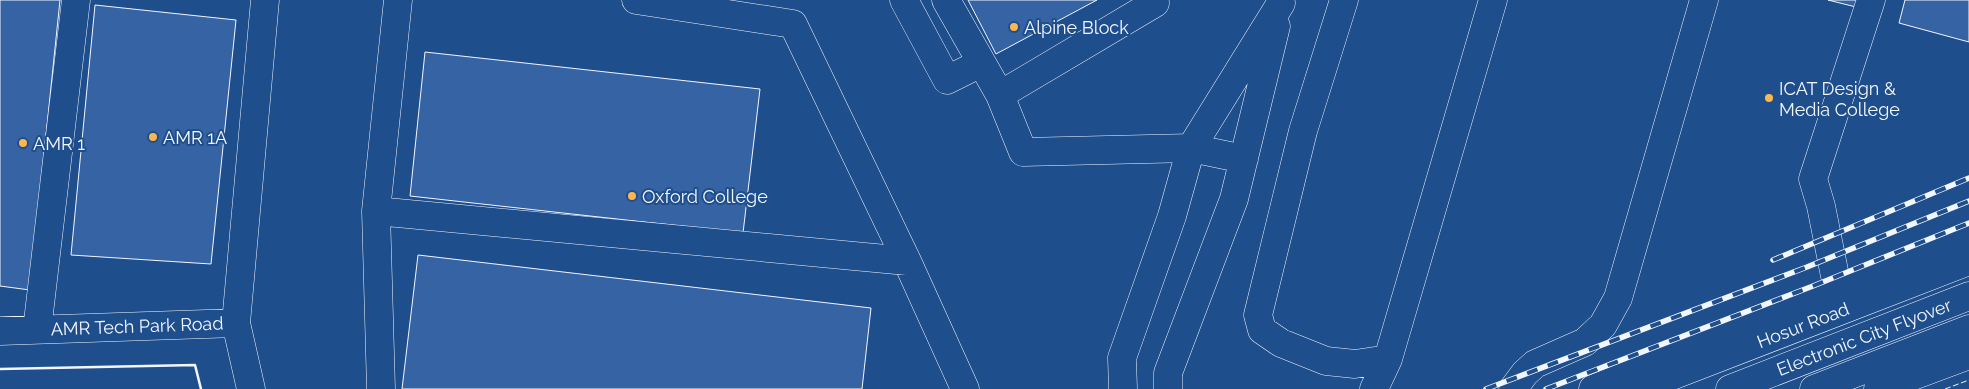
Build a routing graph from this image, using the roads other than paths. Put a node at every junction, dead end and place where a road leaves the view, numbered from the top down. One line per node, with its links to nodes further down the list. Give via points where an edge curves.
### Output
1 (76, 0): 25 (main road)
2 (265, 0): 23 (main road)
3 (398, 0): 17 (main road)
4 (636, 0): 19 (main road, via 793,24)
5 (904, 0): 13 (main road, via 947,80)
6 (946, 0): 13 (main road)
7 (1154, 0): 14 (main road, via 1155,3)
8 (1344, 0): 28 (main road, via 1304,131 1258,315 1262,330 1281,343 1326,361 1355,364)
9 (1493, 0): 28 (main road)
10 (1704, 0): 35 (main road, via 1618,298 1603,325 1585,342 1535,364)
11 (1871, 0): 21 (main road, via 1813,179)
12 (1282, 2): 15 (main road); 16 (main road)
13 (981, 63): 14 (main road)
14 (1000, 95): 15 (main road, via 1023,152)
15 (1191, 148): 16 (main road); 29 (main road)
16 (1244, 159): 33 (main road, via 1234,199 1168,373)
17 (376, 212): 19 (main road); 31 (main road)
18 (1969, 237): 21 (main road)
19 (907, 261): 32 (main road)
20 (1969, 261): 37 (main road, Hosur Road)
21 (1838, 291): 36 (main road)
22 (1969, 296): 38 (main road, Electronic City Flyover)
23 (236, 323): 25 (main road, AMR Tech Park Road); 30 (main road, AMR Tech Park Road)
24 (1969, 329): 39 (main road, Electronic City Flyover)
25 (37, 330): 26 (main road, AMR Tech Park Road)
26 (0, 331)
27 (1969, 355): 40 (main road)
28 (1388, 358): 34 (main road)
29 (1122, 374)
30 (251, 389)
31 (381, 389)
32 (965, 389)
33 (1168, 389)
34 (1374, 389)
35 (1513, 389)
36 (1593, 389)
37 (1638, 389)
38 (1730, 389)
39 (1814, 389)
40 (1878, 389)

